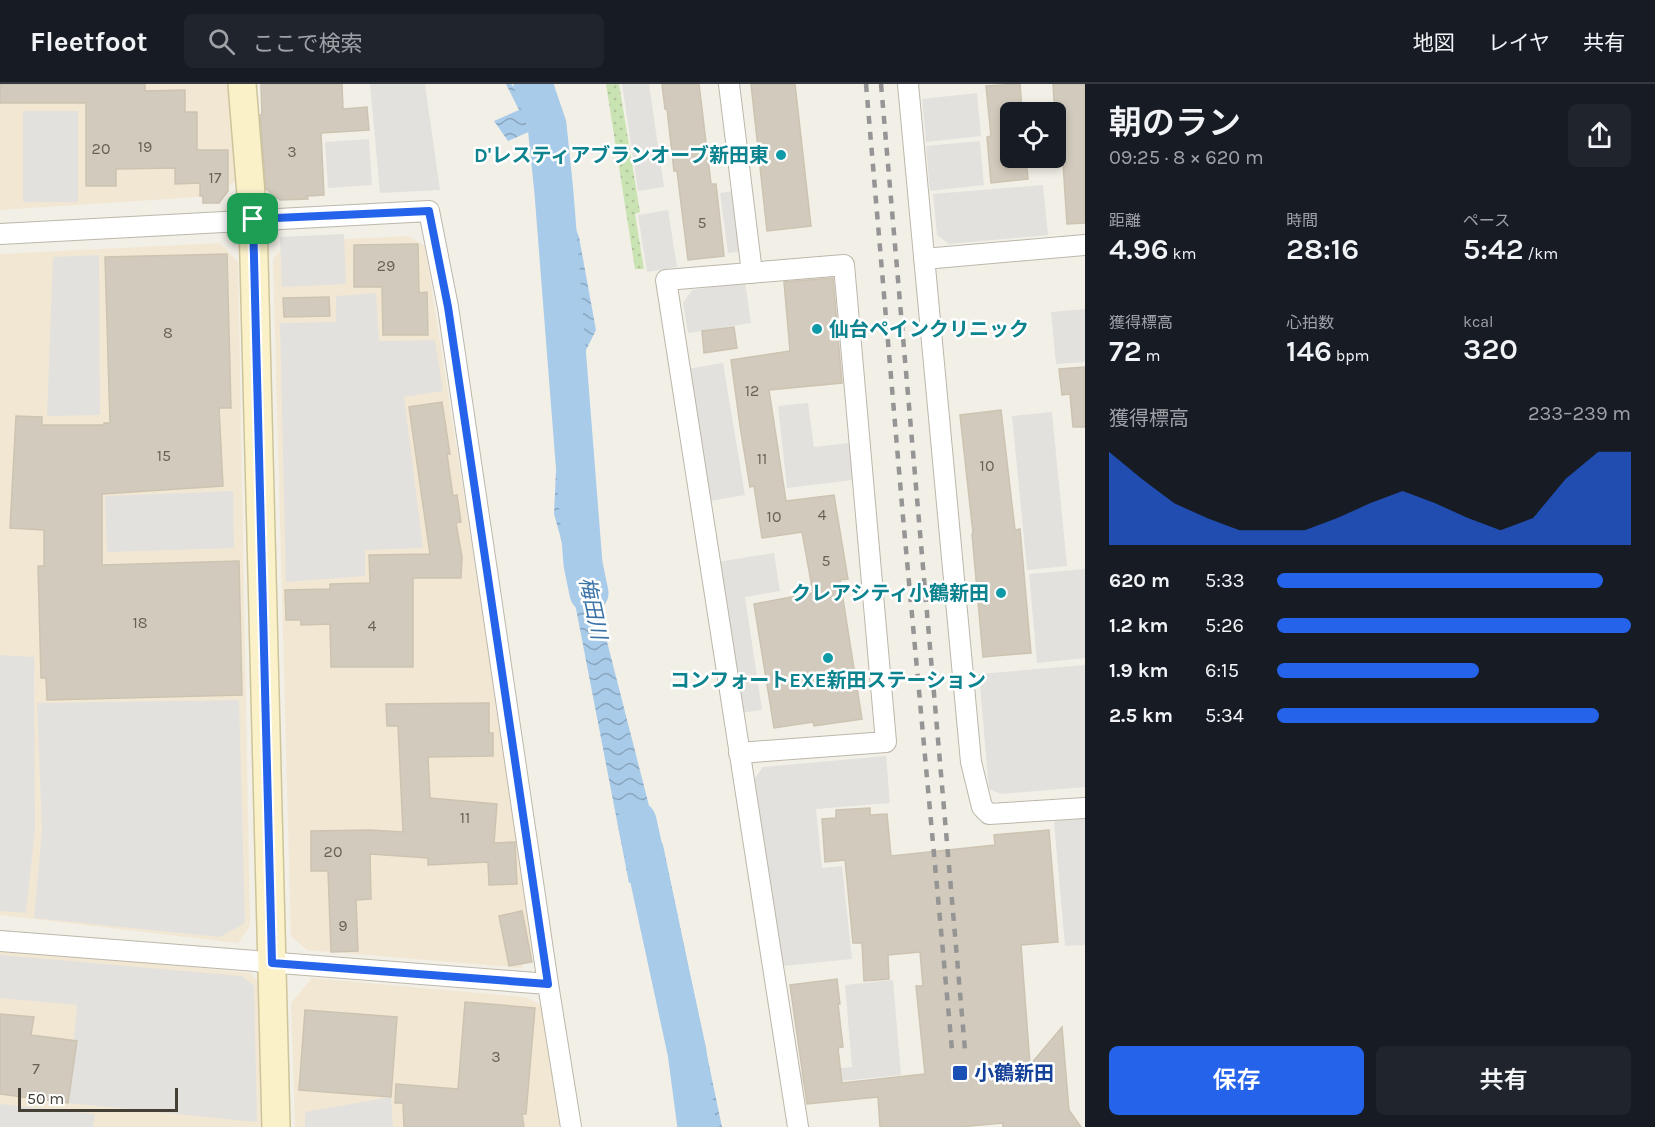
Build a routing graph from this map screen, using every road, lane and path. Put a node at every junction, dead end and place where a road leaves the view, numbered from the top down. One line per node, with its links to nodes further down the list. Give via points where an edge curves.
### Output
1 (242, 84): 4 (street)
2 (729, 84): 8 (street)
3 (908, 84): 7 (street)
4 (253, 219): 5 (street); 12 (street); 13 (street, via 429,211 448,307)
5 (0, 234)
6 (1085, 245): 7 (street)
7 (924, 259): 10 (street, via 971,762 982,807 989,814)
8 (752, 273): 9 (street, via 666,280); 9 (street, via 844,265 886,742)
9 (739, 753): 16 (street)
10 (1085, 808)
11 (0, 941): 12 (street)
12 (272, 963): 13 (street); 14 (street)
13 (548, 984): 15 (street)
14 (276, 1127)
15 (572, 1127)
16 (798, 1127)

